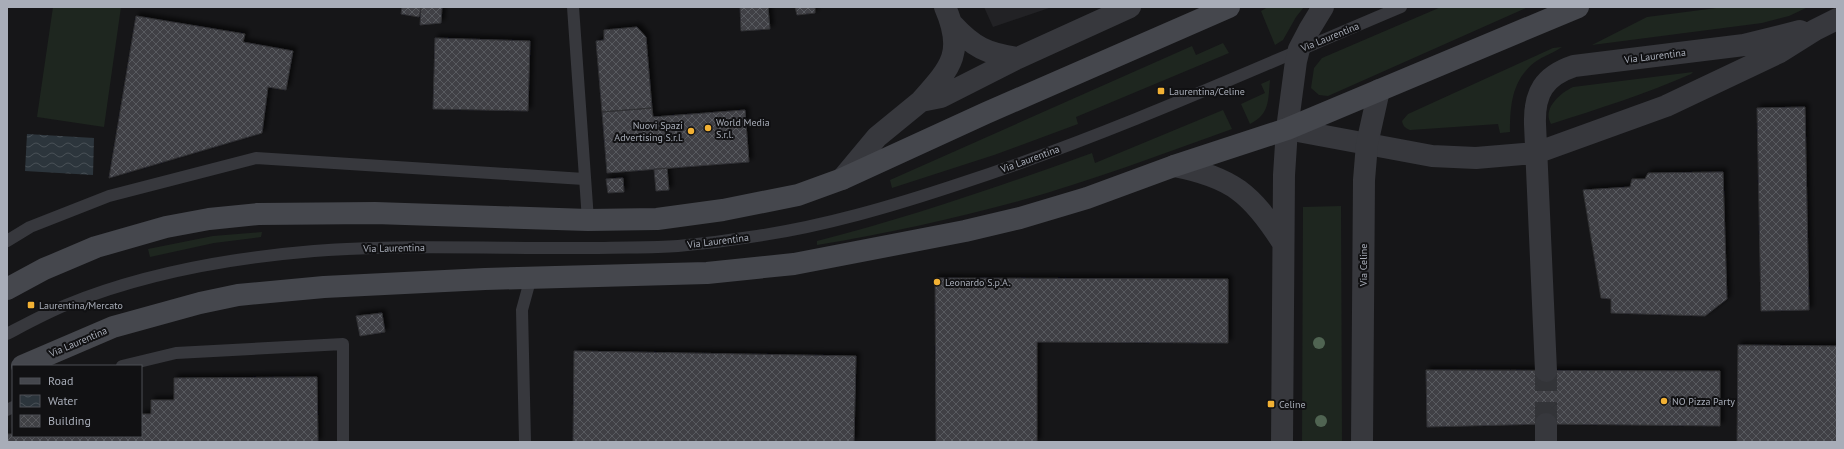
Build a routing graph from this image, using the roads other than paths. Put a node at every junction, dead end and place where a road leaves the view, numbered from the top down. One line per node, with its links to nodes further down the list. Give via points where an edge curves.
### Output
1 (573, 7): 19 (lane)
2 (1130, 7): 12 (street)
3 (1229, 7): 20 (main road)
4 (1323, 7): 11 (street)
5 (1401, 7): 11 (lane, Via Laurentina)
6 (1578, 7): 7 (main road, Via Laurentina)
7 (1558, 12): 13 (main road, Via Laurentina)
8 (948, 15): 12 (street, via 964,37 975,46 989,53); 14 (street, via 954,42 954,56 950,66)
9 (1837, 19): 10 (street, Via Laurentina)
10 (1815, 30): 17 (street, Via Laurentina, via 1780,52 1666,106); 17 (street, Via Laurentina, via 1794,32 1744,44 1565,69 1550,78 1537,99)
11 (1299, 49): 15 (street, via 1293,71); 26 (lane, Via Laurentina, via 1168,107 997,172 912,200 822,224 678,246 371,248 243,259 171,273 102,292 63,306)
12 (1018, 58): 14 (street, via 941,97)
13 (1379, 90): 15 (main road, Via Laurentina); 16 (street, Via Celine)
14 (921, 101): 20 (street, via 877,137)
15 (1287, 129): 16 (street, Via Laurentina); 18 (main road, Via Laurentina); 23 (street)
16 (1367, 144): 17 (street, Via Laurentina, via 1452,158 1498,158); 33 (street, Via Celine, via 1364,193)
17 (1536, 152): 29 (street, Via Laurentina)
18 (1174, 166): 23 (street, via 1214,176 1235,187 1263,214); 24 (main road, Via Laurentina, via 1087,198 1020,218 794,264 707,273)
19 (584, 179): 21 (lane); 22 (lane, via 256,158 109,196 30,227)
20 (842, 179): 21 (main road, via 798,195 712,212 657,219)
21 (588, 220): 25 (main road, via 374,213 258,214 209,219 166,227 96,247 44,269)
22 (7, 240)
23 (1283, 242): 32 (street)
24 (531, 277): 27 (main road, Via Laurentina, via 324,287 238,295 113,327); 31 (lane, via 522,310)
25 (7, 289)
26 (7, 334)
27 (24, 365)
28 (126, 365): 30 (lane, via 176,353 343,344)
29 (1546, 371)
30 (343, 442)
31 (525, 442)
32 (1282, 442)
33 (1362, 442)

